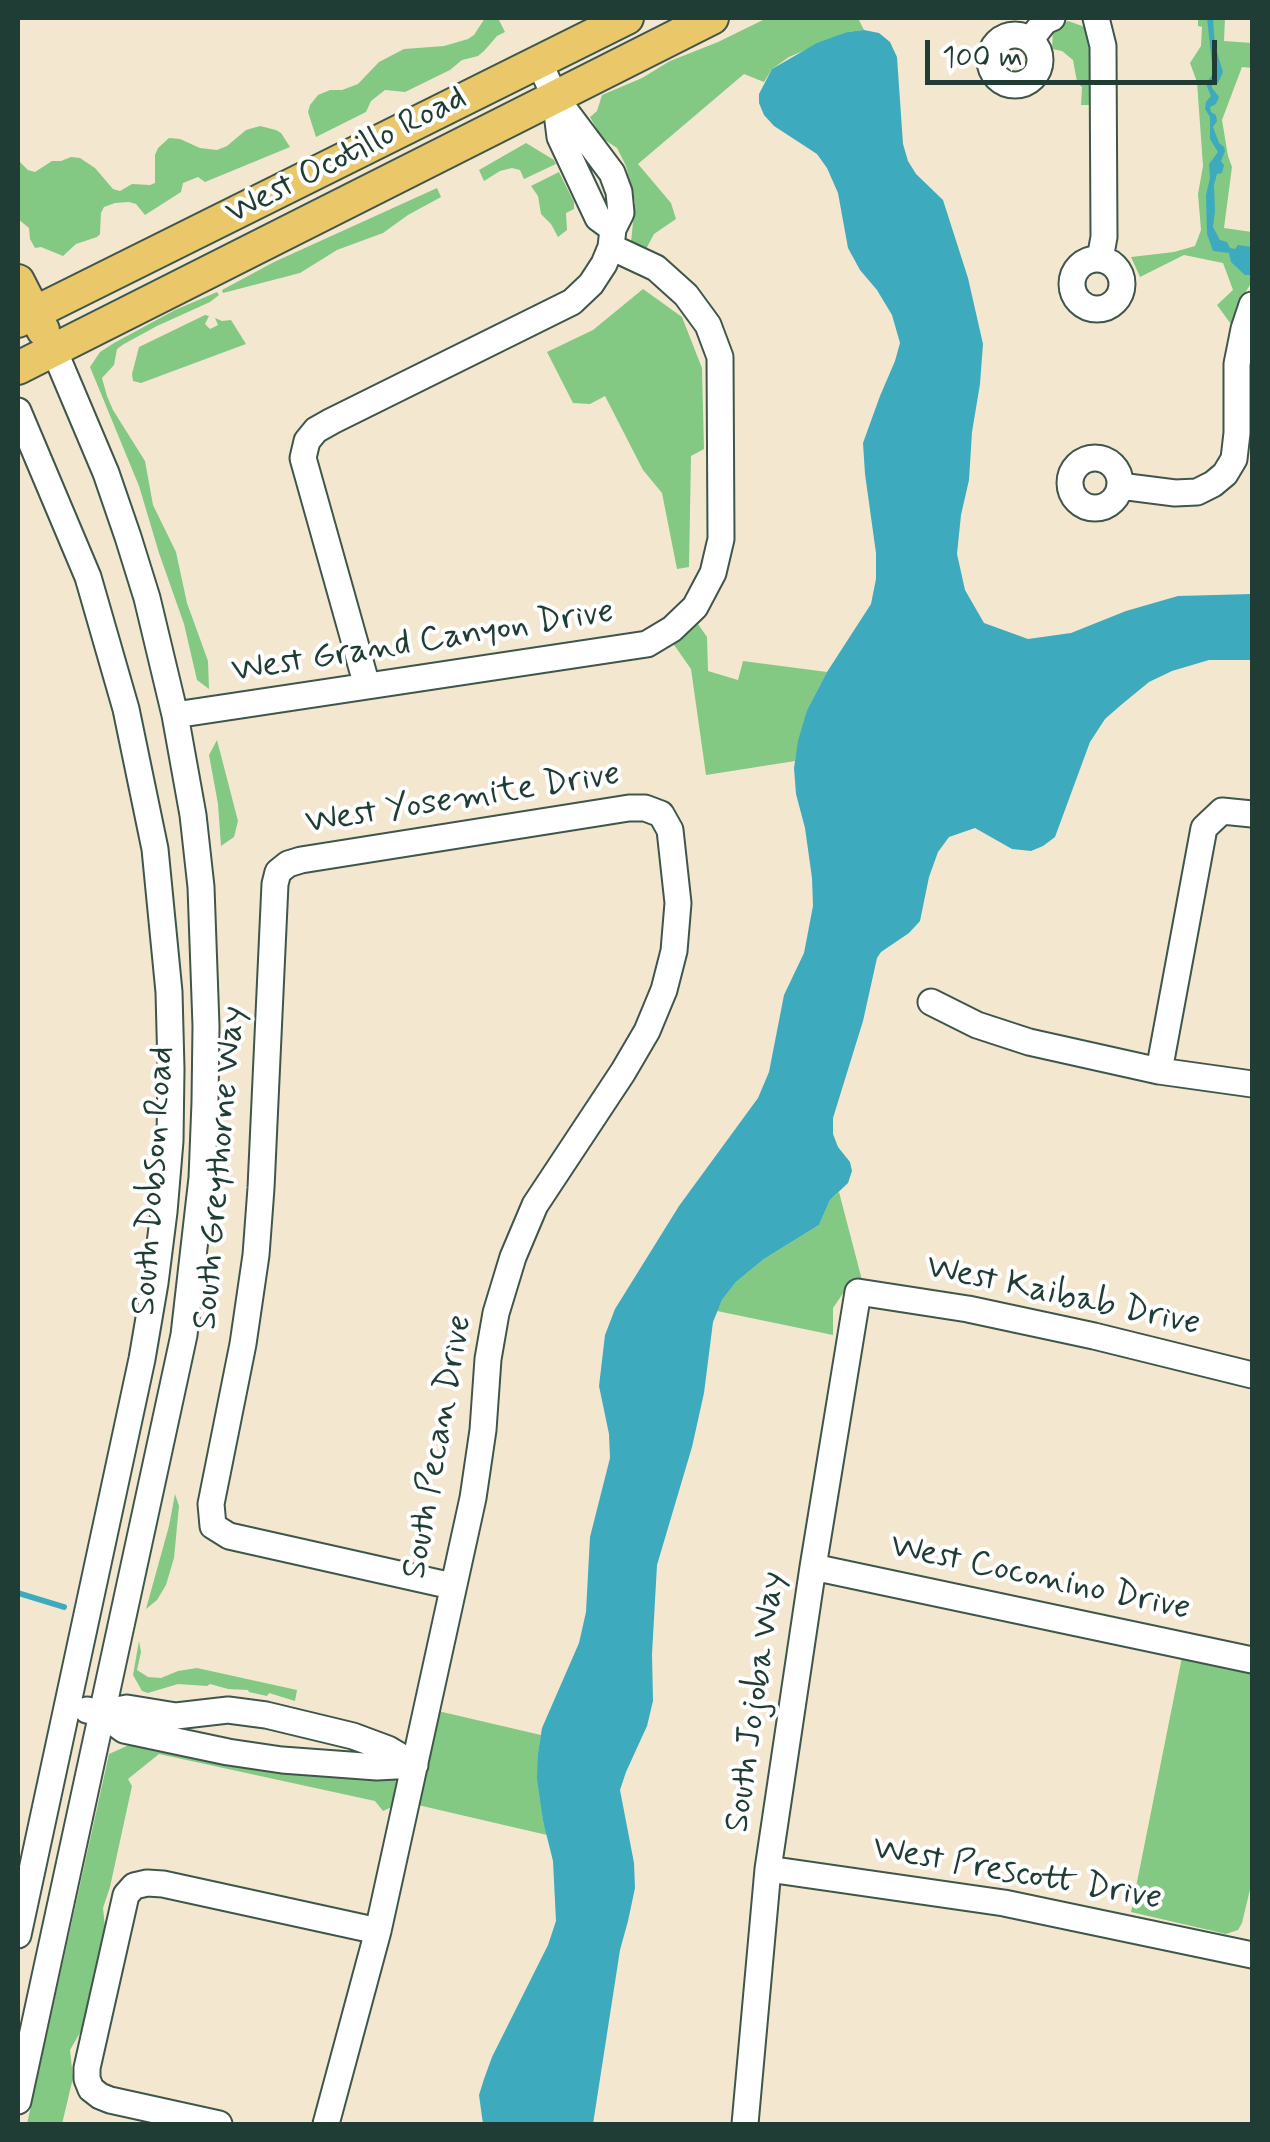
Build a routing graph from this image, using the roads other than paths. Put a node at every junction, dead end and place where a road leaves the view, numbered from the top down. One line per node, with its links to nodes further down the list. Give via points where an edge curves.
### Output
1 (627, 18): 6 (main road, West Ocotillo Road)
2 (712, 18): 7 (main road, West Ocotillo Road)
3 (1052, 18): 5 (street)
4 (1096, 18): 11 (street, via 1104,46)
5 (1030, 40)
6 (539, 62): 7 (street); 14 (main road, West Ocotillo Road)
7 (555, 97): 8 (street); 9 (street, via 560,137); 15 (main road, West Ocotillo Road)
8 (612, 173): 9 (street); 10 (street, via 621,213)
9 (584, 189): 10 (street)
10 (612, 238): 19 (street, via 591,284 572,302 332,421 306,441 303,458); 19 (street, West Grand Canyon Drive, via 686,295 720,357 721,540 707,586 676,626 647,644)
11 (1100, 259)
12 (18, 281): 14 (main road, South Dobson Road)
13 (1252, 305): 18 (street, via 1237,364 1237,433 1226,474 1197,492)
14 (26, 317): 15 (main road, South Dobson Road)
15 (54, 350): 16 (main road, West Ocotillo Road); 20 (street, South Dobson Road, via 128,536)
16 (18, 368)
17 (18, 411): 32 (street, South Dobson Road, via 88,577 126,709 156,849 169,992 170,1141 156,1283)
18 (1120, 486)
19 (367, 686): 20 (street, West Grand Canyon Drive)
20 (175, 715): 33 (street, South Dobson Road, via 201,886 202,1178 184,1335)
21 (661, 814): 23 (street, West Yosemite Drive, via 629,808 301,860); 30 (street, South Pecan Drive, via 670,830 678,903 669,970 646,1031 535,1206 513,1257 496,1313 475,1481)
22 (1252, 814): 25 (street, via 1222,811 1204,828)
23 (278, 872): 30 (street, South Greythorne Way, via 256,1256 211,1504 213,1526 229,1536)
24 (931, 1002): 25 (street, via 1029,1042)
25 (1159, 1070): 26 (street)
26 (1252, 1084)
27 (858, 1292): 28 (street, West Kaibab Drive, via 968,1309); 29 (street, South Jojoba Way)
28 (1252, 1374)
29 (813, 1567): 31 (street, West Coconino Drive); 37 (street, South Jojoba Way)
30 (452, 1586): 36 (street, South Pecan Drive)
31 (1252, 1660)
32 (68, 1706): 33 (street); 39 (street, South Dobson Road)
33 (101, 1713): 34 (street, via 128,1708 176,1716 228,1710); 35 (street, via 124,1730); 41 (street, South Dobson Road)
34 (266, 1715): 35 (street); 36 (street, via 354,1736)
35 (257, 1756): 36 (street)
36 (414, 1766): 38 (street, South Pecan Drive)
37 (768, 1869): 40 (street, West Prescott Drive, via 1004,1903); 44 (street, South Jojoba Way)
38 (378, 1931): 42 (street, via 163,1884 134,1886 126,1894 86,2079 110,2100); 43 (street, South Pecan Drive)
39 (18, 1936)
40 (1252, 1956)
41 (18, 2102)
42 (219, 2124)
43 (326, 2124)
44 (745, 2124)

